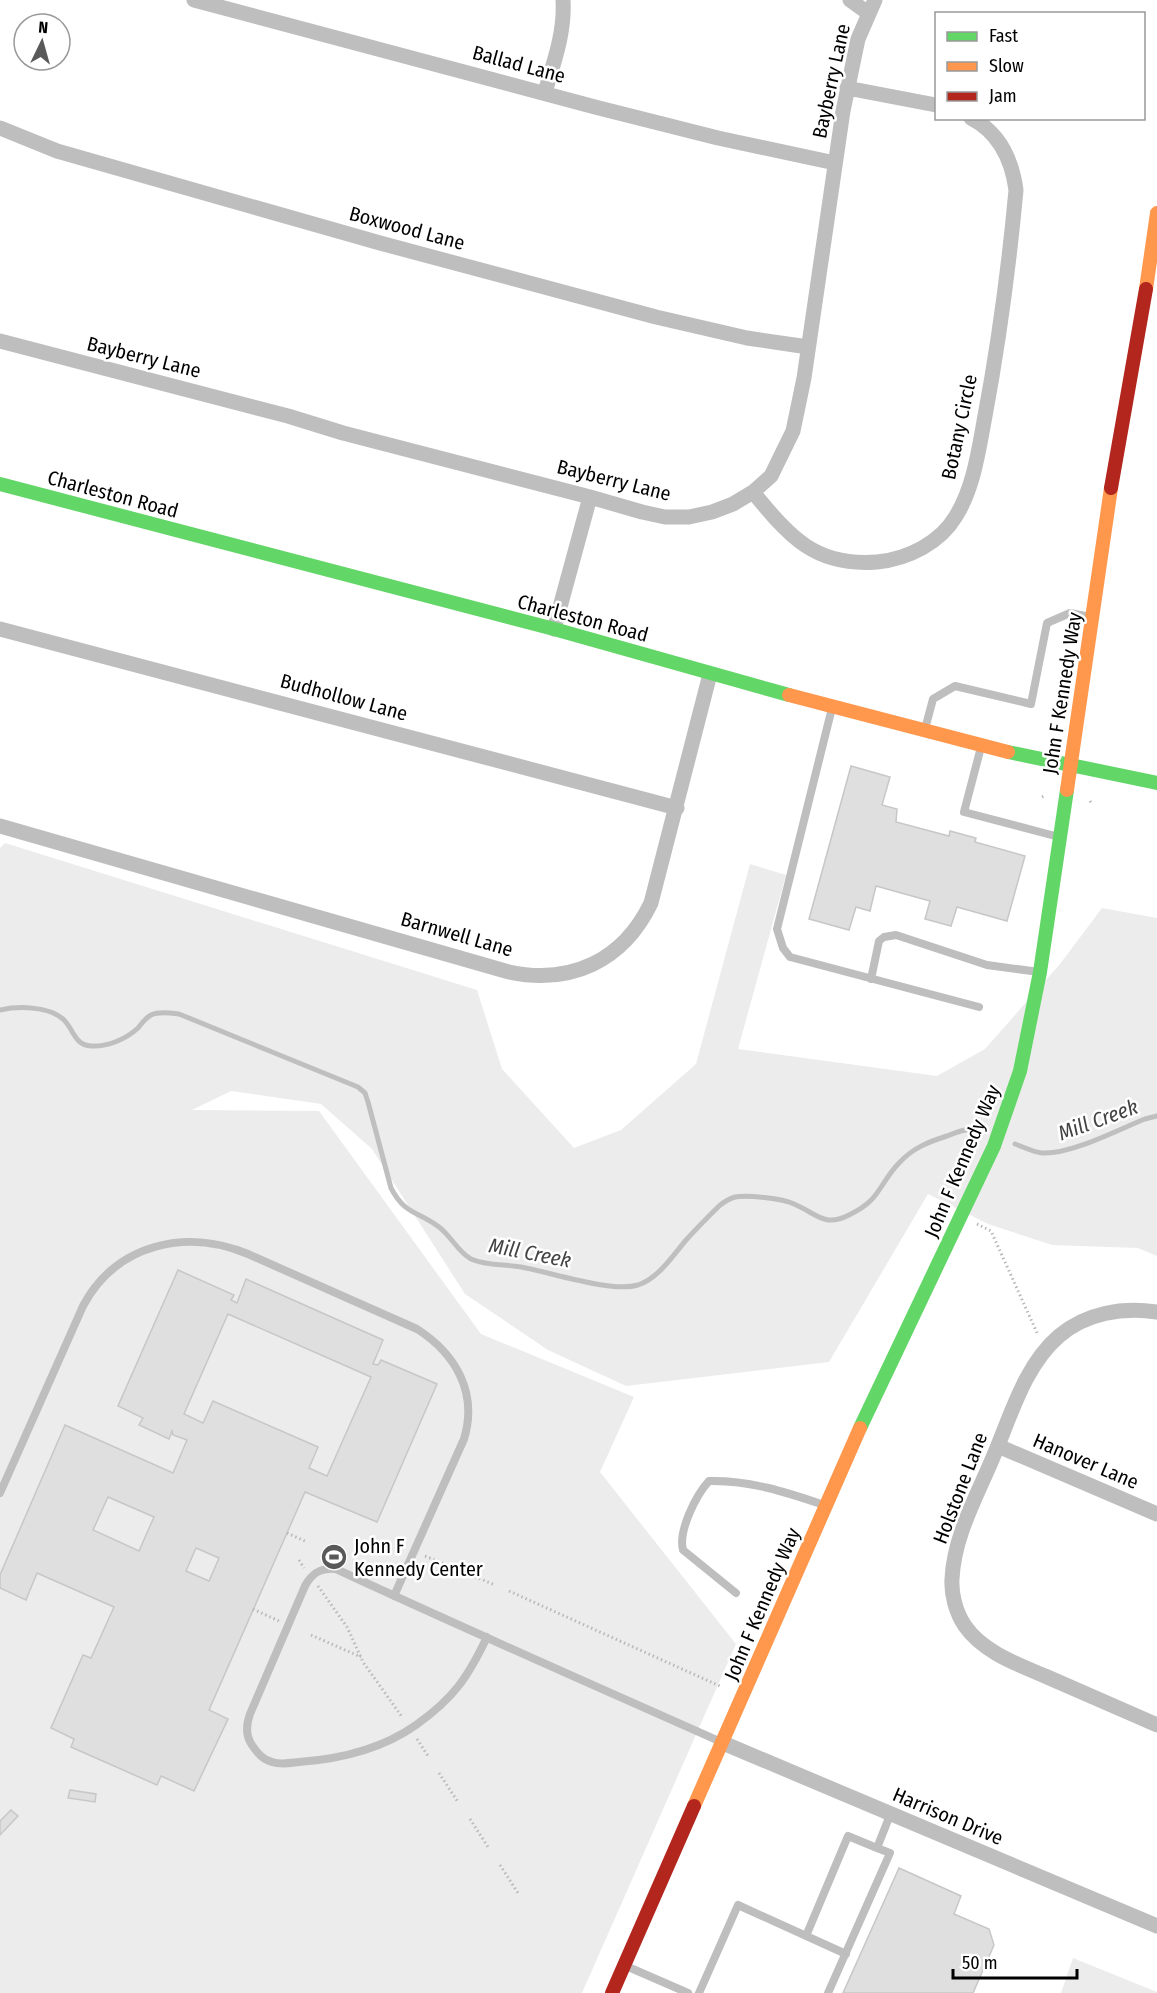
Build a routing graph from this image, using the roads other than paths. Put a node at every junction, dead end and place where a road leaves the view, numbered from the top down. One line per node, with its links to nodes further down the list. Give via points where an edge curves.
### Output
1 (194, 0): 6 (street, Ballad Lane)
2 (562, 0): 6 (street, via 560,38)
3 (850, 0): 4 (street)
4 (871, 7): 5 (street, Bayberry Lane, via 858,39)
5 (847, 88): 7 (street); 10 (street, Bayberry Lane)
6 (545, 92): 10 (street, Ballad Lane, via 718,138)
7 (935, 105)
8 (974, 120): 15 (street, Botany Circle, via 1005,150 1016,190 986,411 966,495 957,515 944,533 925,546 905,556 862,563 821,554 803,545)
9 (0, 128): 13 (street, Boxwood Lane, via 57,152 391,246 704,329)
10 (836, 163): 13 (street, Bayberry Lane)
11 (1157, 213): 17 (street, John F Kennedy Way)
12 (0, 341): 16 (street, Bayberry Lane)
13 (808, 347): 15 (street, Bayberry Lane, via 794,431 771,476)
14 (0, 484): 19 (street, Charleston Road)
15 (753, 492): 16 (street, Bayberry Lane, via 712,512 665,517)
16 (590, 497): 19 (street)
17 (1093, 617): 22 (lane, via 1070,613 1047,623 1031,704 955,686 933,699); 24 (street, John F Kennedy Way)
18 (0, 629): 26 (street, Budhollow Lane)
19 (554, 629): 20 (street, Charleston Road)
20 (710, 674): 21 (street, Charleston Road); 26 (street, Barnwell Lane)
21 (832, 706): 22 (street, Charleston Road); 30 (lane, via 777,929 790,957)
22 (925, 731): 23 (street, Charleston Road)
23 (981, 746): 24 (street, Charleston Road); 28 (lane, via 964,812)
24 (1070, 768): 25 (street, Charleston Road); 28 (street, John F Kennedy Way)
25 (1157, 783)
26 (677, 808): 27 (street, Barnwell Lane, via 651,903 637,927 616,950 586,968 539,977 509,972)
27 (0, 826)
28 (1060, 837): 29 (street, John F Kennedy Way)
29 (1040, 972): 30 (lane, via 987,965 896,934 879,941); 35 (street, John F Kennedy Way, via 1020,1071 998,1136)
30 (871, 979): 31 (lane)
31 (979, 1007)
32 (1157, 1312): 33 (street, Holstone Lane, via 1116,1311 1091,1317 1068,1329 1045,1350 1023,1388)
33 (998, 1446): 36 (street, Hanover Lane); 40 (street, Holstone Lane, via 955,1557 951,1580 954,1604 964,1625 995,1653)
34 (0, 1493): 38 (lane, via 83,1306 102,1278 125,1259 152,1247 186,1243 223,1245 417,1329 440,1347 463,1377 469,1416 464,1439)
35 (825, 1506): 37 (lane, via 779,1489 727,1480 709,1481 682,1532 683,1550); 41 (street, John F Kennedy Way)
36 (1157, 1514)
37 (736, 1593)
38 (394, 1596): 39 (lane); 39 (lane, via 336,1569 321,1569 309,1579 247,1723 249,1741 262,1758 282,1764 319,1761 395,1738 434,1712 456,1691)
39 (487, 1637): 41 (lane)
40 (1157, 1725)
41 (723, 1743): 42 (street, Harrison Drive); 47 (street, John F Kennedy Way)
42 (890, 1815): 43 (lane); 44 (street, Harrison Drive)
43 (877, 1848): 45 (lane, via 848,1836); 46 (lane, via 890,1853)
44 (1157, 1926)
45 (806, 1936): 46 (lane); 50 (lane, via 738,1905)
46 (846, 1954): 51 (lane)
47 (625, 1965): 48 (street, John F Kennedy Way); 49 (lane)
48 (612, 1993)
49 (688, 1993)
50 (699, 1993)
51 (828, 1993)

